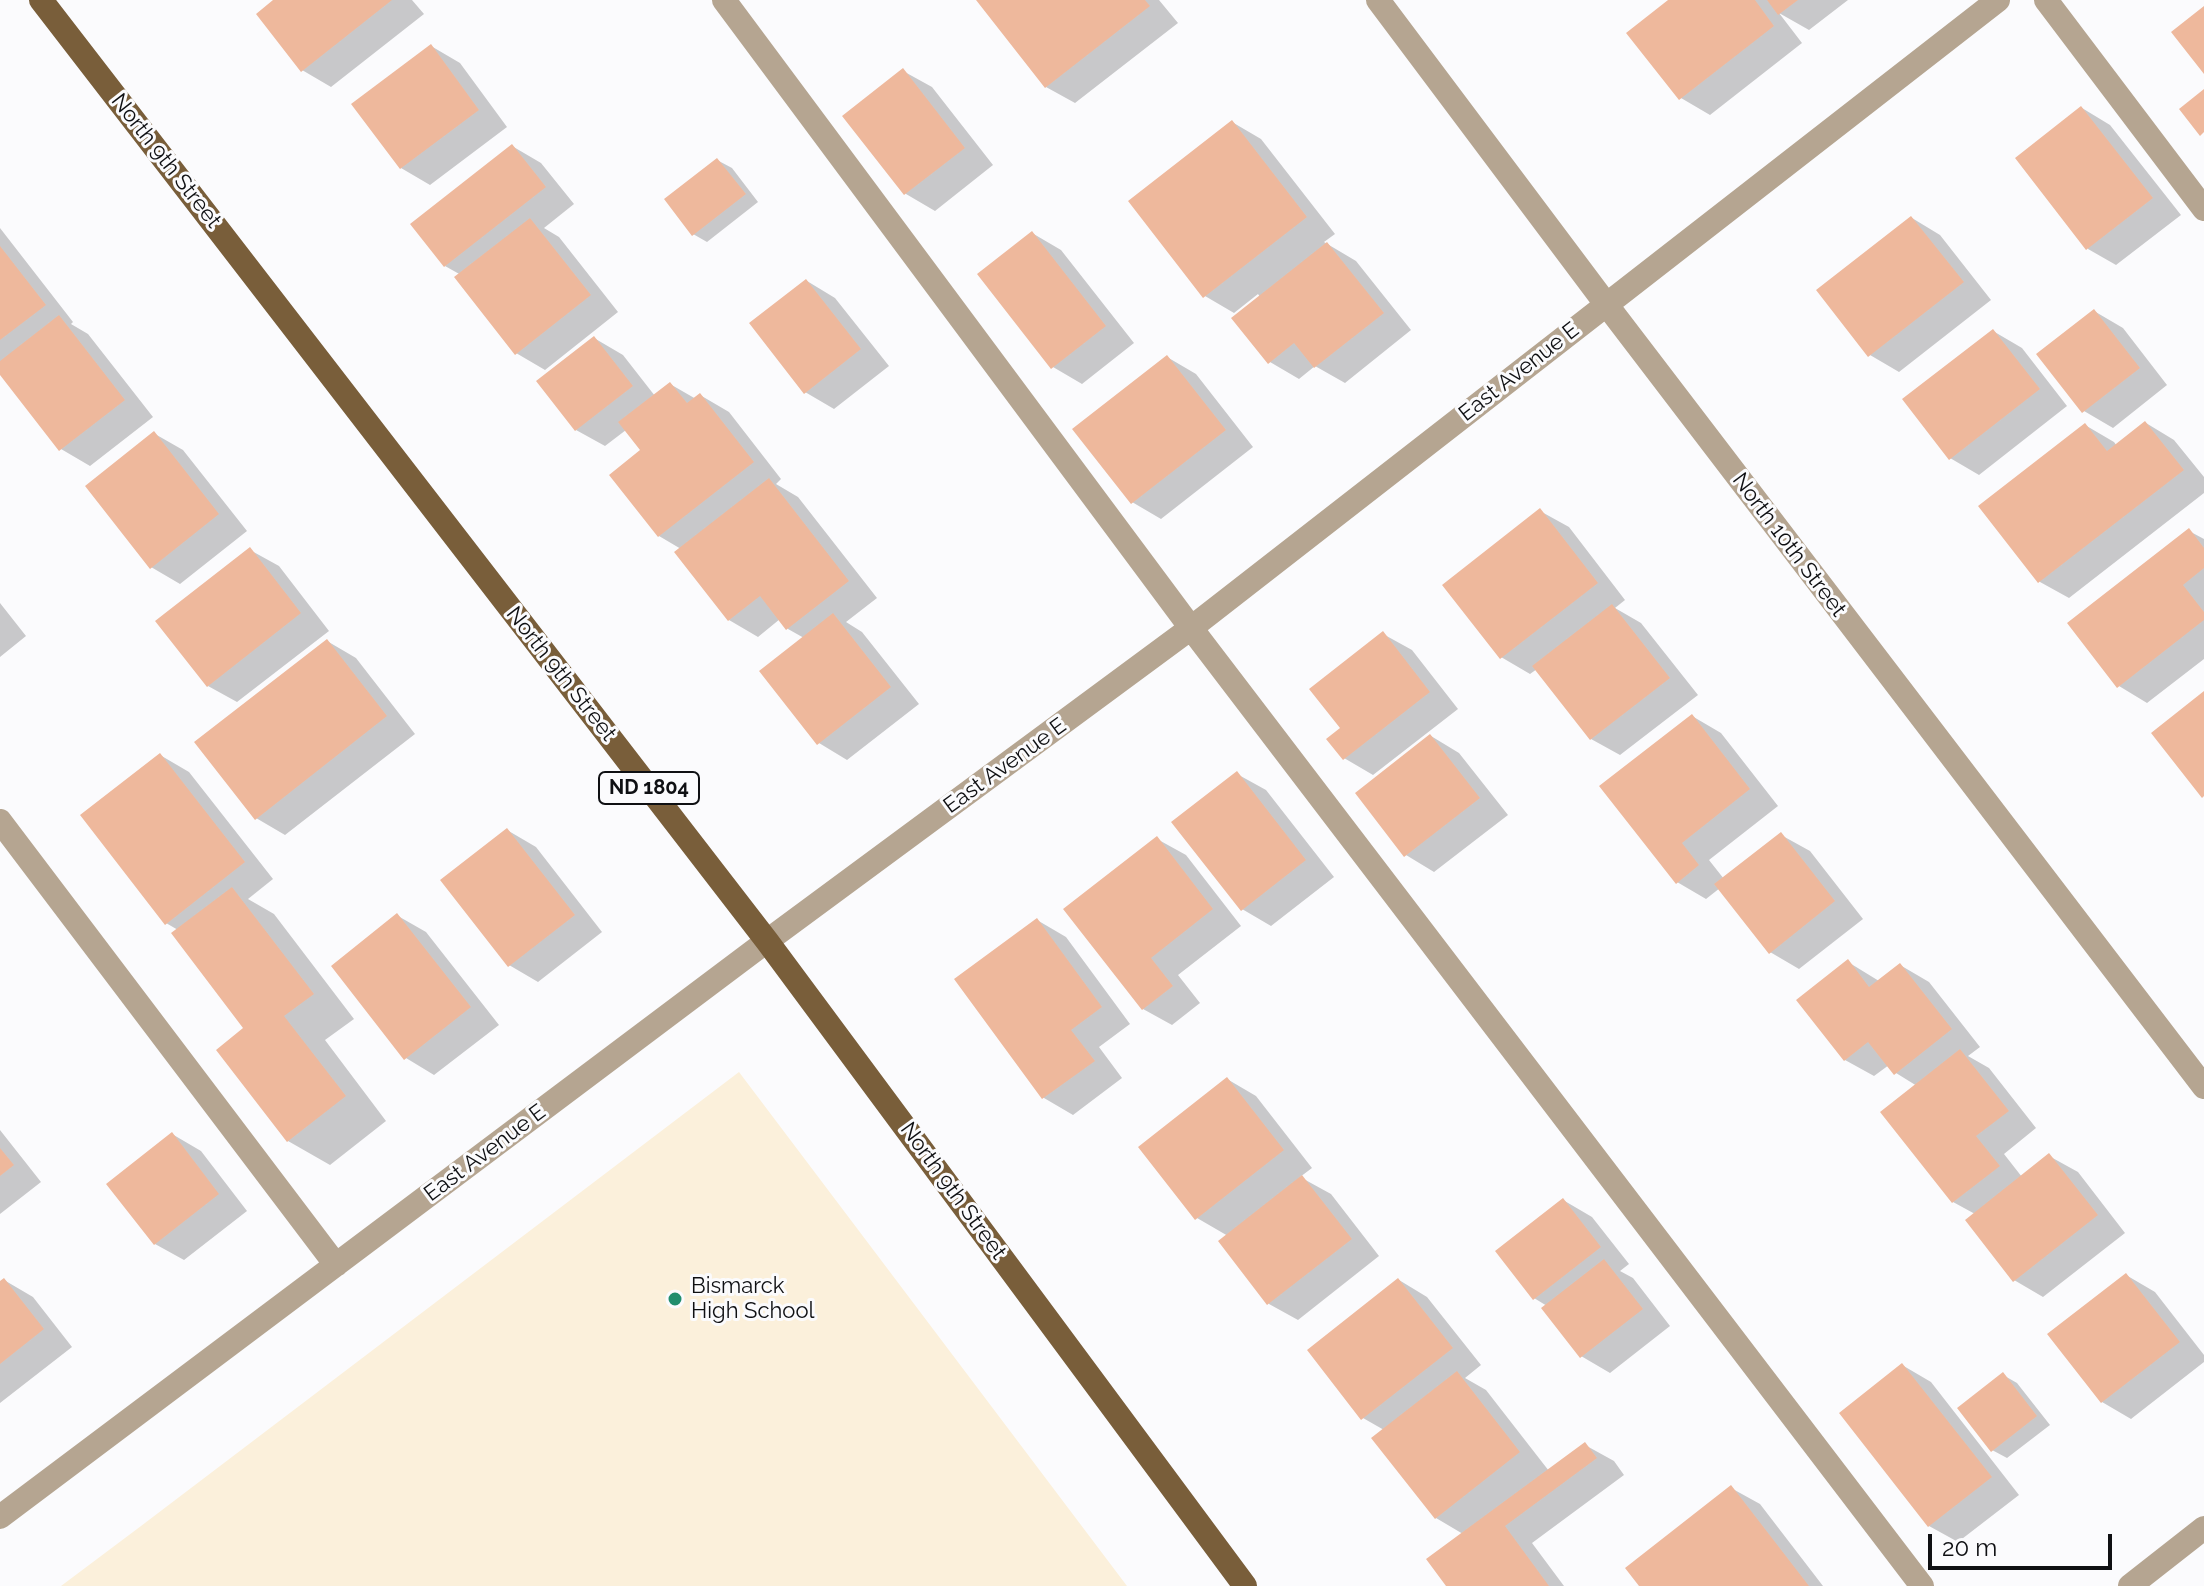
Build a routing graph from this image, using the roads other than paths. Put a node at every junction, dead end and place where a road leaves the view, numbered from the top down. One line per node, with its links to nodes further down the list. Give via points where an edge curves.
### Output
1 (41, 0): 10 (main road, North 9th Street / ND 1804)
2 (724, 0): 8 (street)
3 (1378, 0): 7 (street, North 10th Street)
4 (1998, 0): 7 (street, East Avenue E)
5 (2046, 0): 6 (street)
6 (2204, 209)
7 (1606, 304): 8 (street, East Avenue E); 11 (street, North 10th Street)
8 (1191, 628): 10 (street, East Avenue E); 16 (street)
9 (0, 821): 12 (street)
10 (767, 941): 12 (street, East Avenue E); 15 (main road, North 9th Street / ND 1804)
11 (2204, 1087)
12 (336, 1265): 13 (street, East Avenue E)
13 (0, 1517)
14 (2204, 1528): 17 (street)
15 (1245, 1586)
16 (1922, 1586)
17 (2130, 1586)

